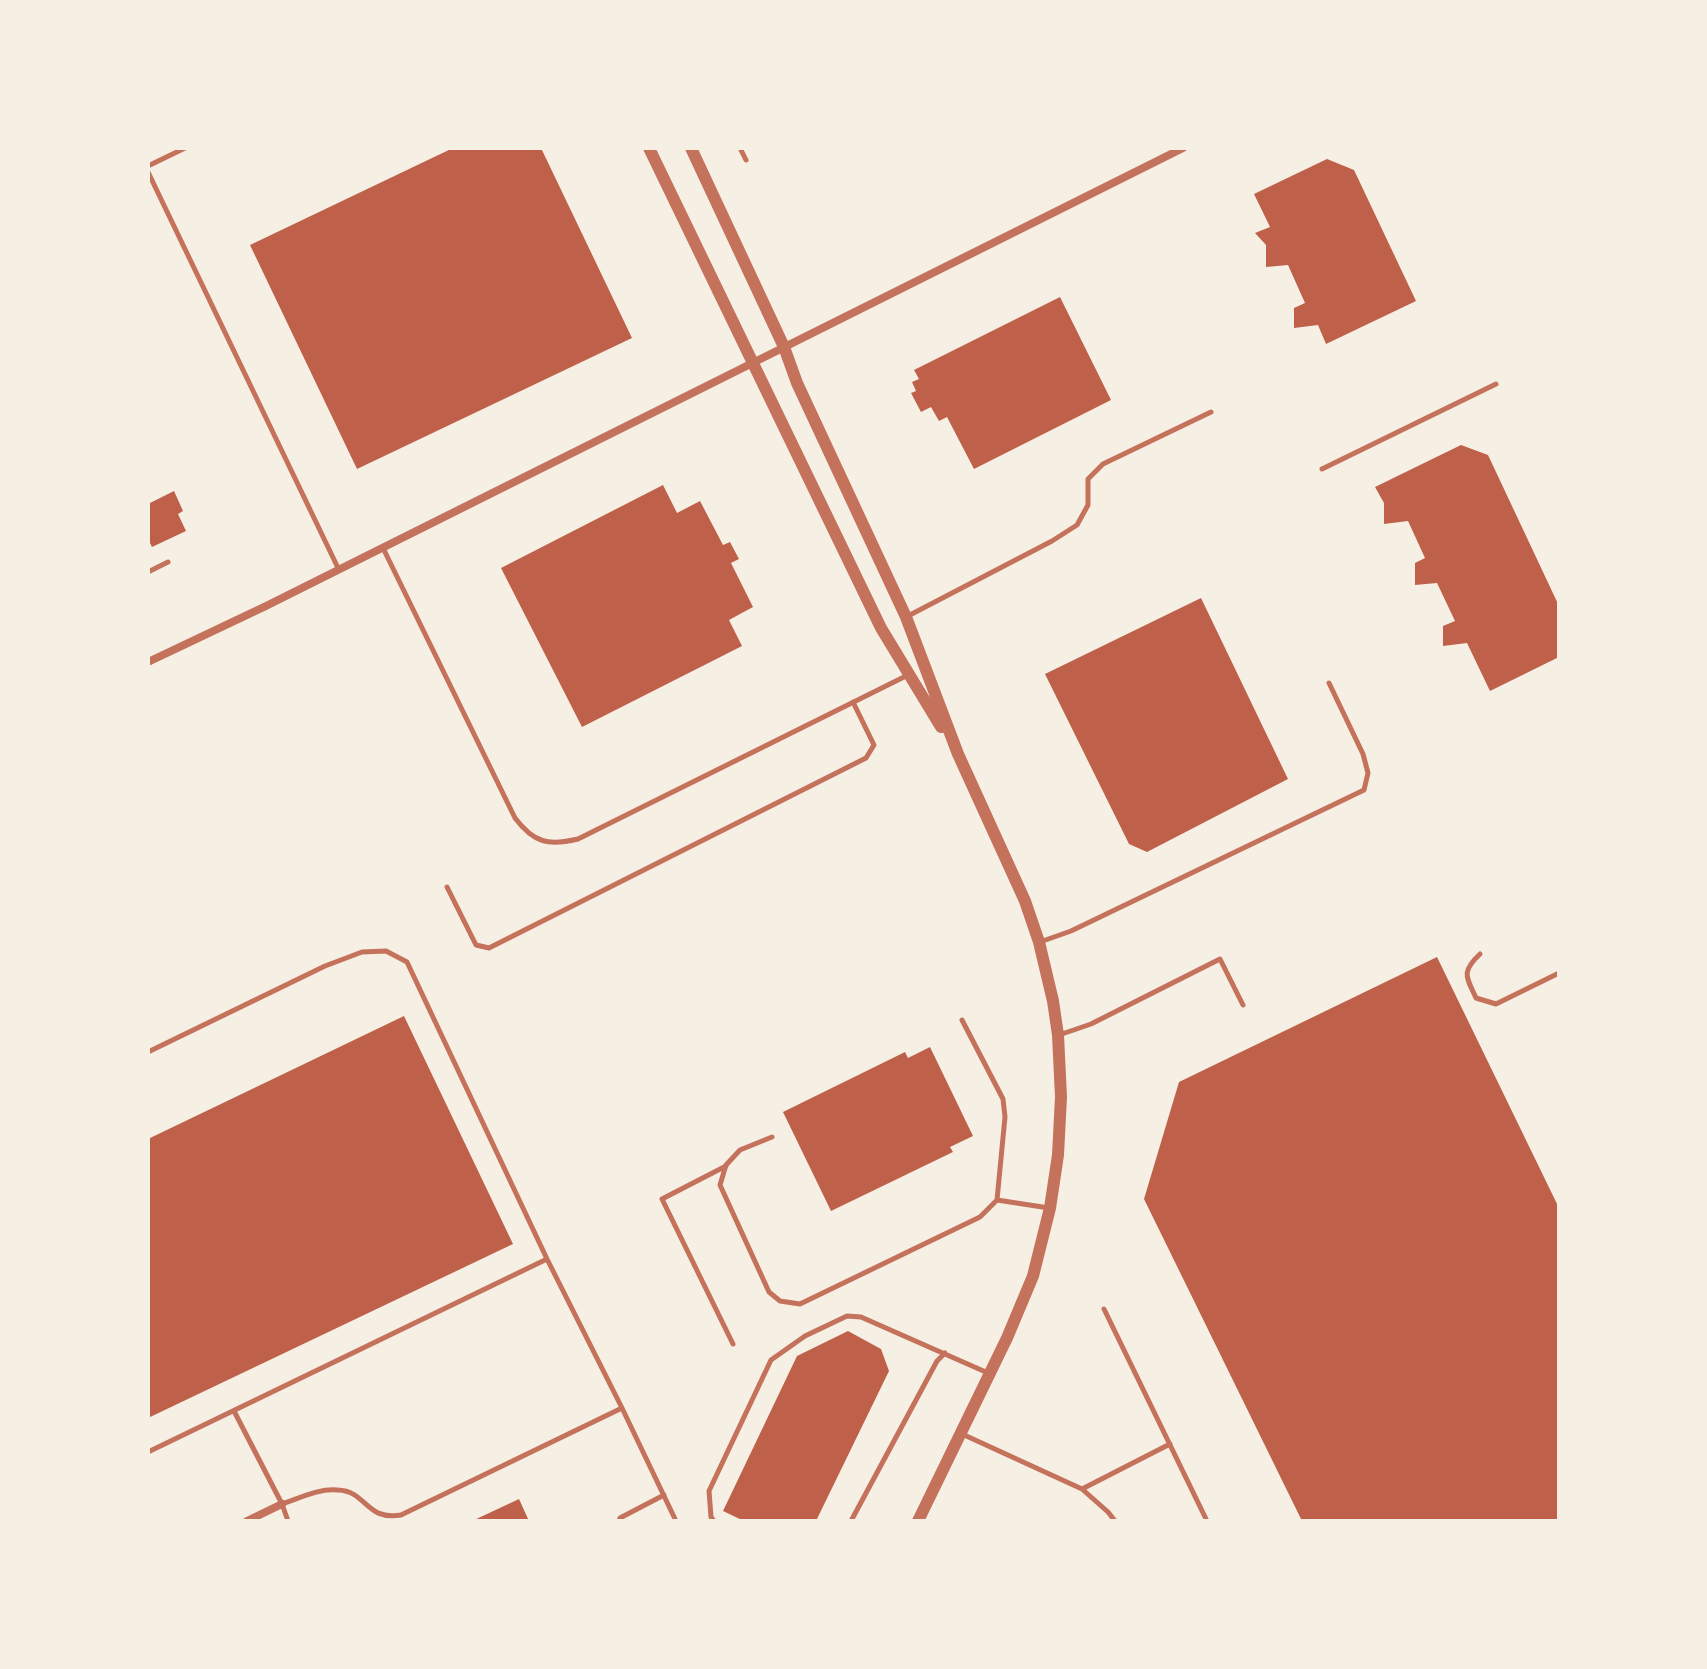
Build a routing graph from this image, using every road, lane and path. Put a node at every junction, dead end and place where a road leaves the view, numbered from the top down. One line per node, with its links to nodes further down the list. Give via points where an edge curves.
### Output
1 (185, 148): 7 (lane)
2 (649, 148): 9 (street)
3 (691, 148): 8 (street)
4 (740, 148): 6 (lane)
5 (1183, 148): 8 (street)
6 (746, 160)
7 (148, 169): 15 (lane)
8 (784, 347): 9 (street); 17 (street)
9 (753, 362): 13 (street); 19 (street, via 881,628)
10 (1496, 384): 12 (lane)
11 (1211, 412): 17 (lane, via 1103,464 1088,479 1088,505 1077,525)
12 (1322, 469)
13 (383, 548): 15 (street); 21 (lane, via 515,818 541,841 578,839)
14 (168, 562): 16 (lane)
15 (339, 570): 18 (street)
16 (148, 572)
17 (906, 617): 22 (street)
18 (148, 662)
19 (909, 674): 21 (lane); 22 (street)
20 (1329, 683): 24 (lane, via 1363,754 1368,773 1364,790)
21 (853, 702): 23 (lane, via 874,745 866,758 489,948 476,945)
22 (958, 754): 24 (street)
23 (447, 887)
24 (1039, 942): 29 (street)
25 (1480, 954): 26 (lane, via 1466,978 1476,998 1496,1004)
26 (1559, 973)
27 (1243, 1005): 29 (lane, via 1220,959 1091,1024)
28 (962, 1020): 33 (lane, via 1003,1099)
29 (1058, 1035): 34 (street, via 1061,1097)
30 (148, 1052): 35 (lane, via 325,966 362,952 386,951 407,962)
31 (772, 1137): 32 (lane, via 740,1150)
32 (726, 1165): 33 (lane, via 720,1185 769,1292 790,1303 800,1304 980,1217); 37 (lane, via 662,1199)
33 (997, 1200): 34 (lane)
34 (1050, 1208): 39 (street, via 1033,1276)
35 (547, 1259): 40 (lane); 41 (lane)
36 (1104, 1309): 43 (lane)
37 (733, 1344)
38 (945, 1353): 39 (lane); 52 (lane, via 861,1317 847,1316 771,1360 709,1491); 53 (lane)
39 (989, 1374): 42 (street)
40 (622, 1408): 46 (lane); 47 (lane, via 401,1515 377,1514 340,1489)
41 (234, 1411): 44 (lane); 47 (lane)
42 (961, 1433): 45 (lane); 54 (street)
43 (1170, 1444): 45 (lane); 56 (lane)
44 (148, 1452)
45 (1082, 1489): 55 (lane)
46 (664, 1495): 50 (lane); 51 (lane)
47 (282, 1504): 48 (street); 49 (lane)
48 (247, 1521)
49 (288, 1521)
50 (619, 1521)
51 (676, 1521)
52 (714, 1521)
53 (851, 1521)
54 (918, 1521)
55 (1115, 1521)
56 (1207, 1521)

